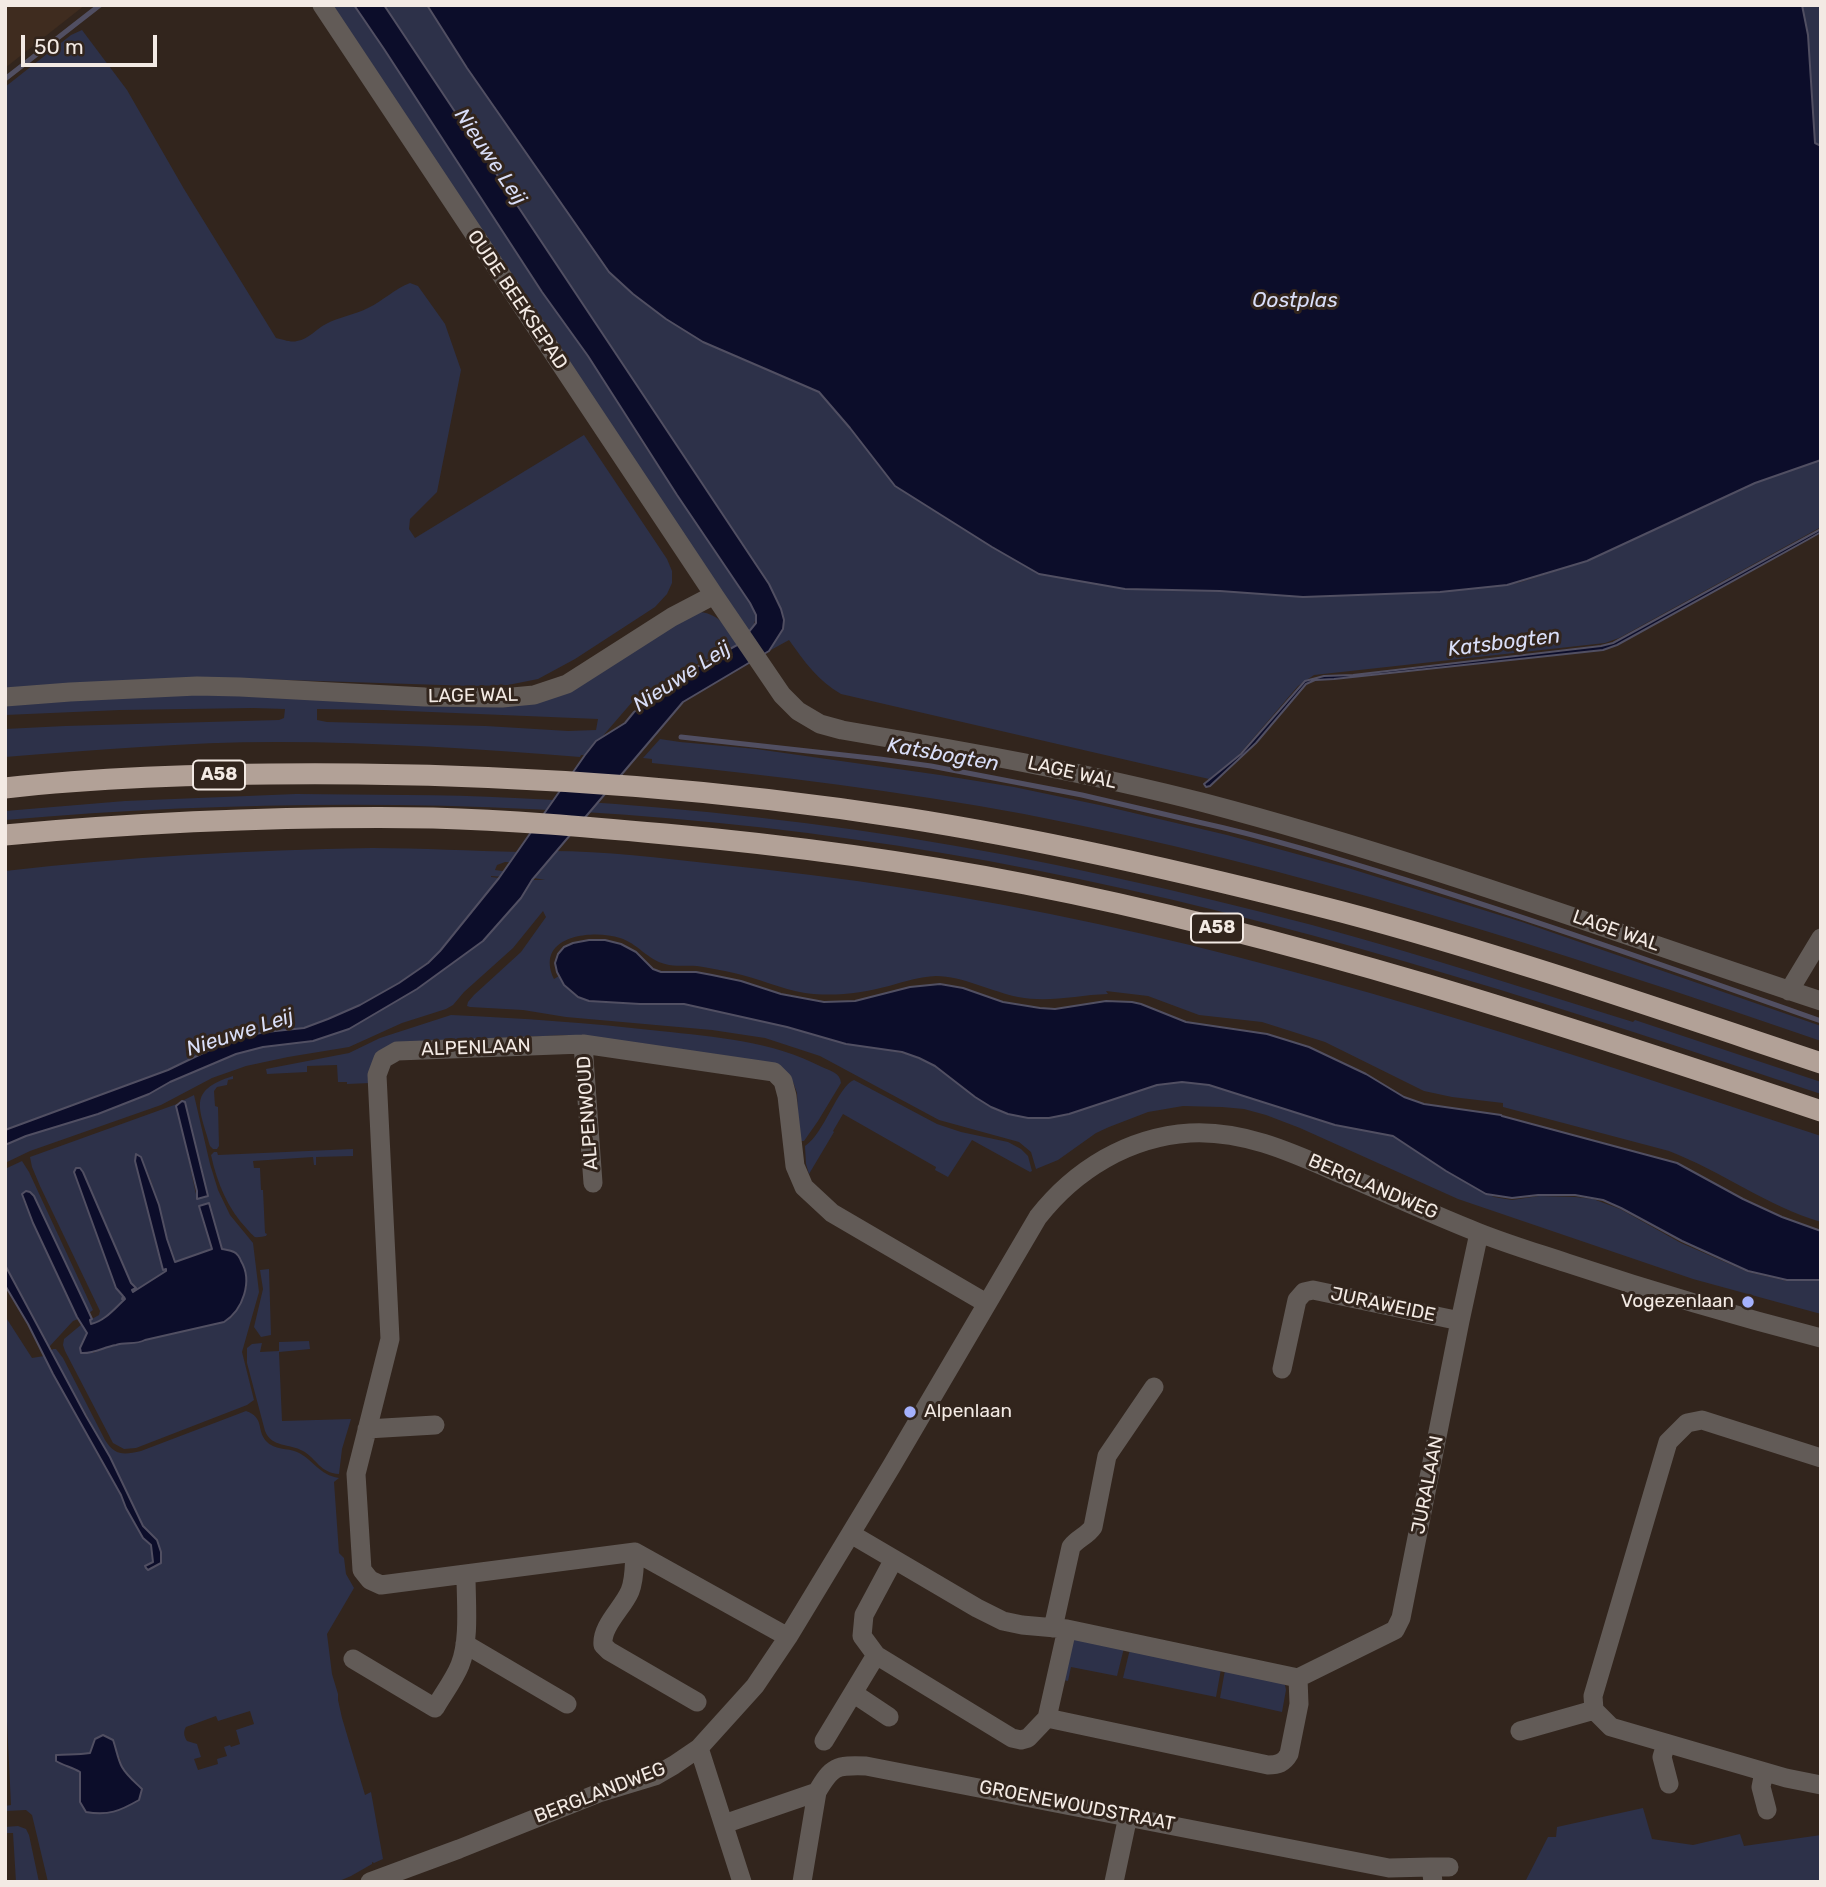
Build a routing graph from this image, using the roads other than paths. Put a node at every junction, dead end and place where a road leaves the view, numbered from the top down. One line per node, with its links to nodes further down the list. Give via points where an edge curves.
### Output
1 (322, 5): 2 (street, OUDE BEEKSEPAD)
2 (714, 595): 3 (street, LAGE WAL, via 567,684 534,695 438,697 197,686); 7 (street, LAGE WAL, via 782,695 797,711 820,724 1021,761 1204,803 1472,883)
3 (5, 697)
4 (5, 788): 10 (highway, A58, via 272,773 433,775 624,786 907,818 1165,869 1343,913 1530,967)
5 (5, 835): 11 (highway, A58, via 274,819 433,818 594,827 898,862 1194,921 1359,964)
6 (1821, 939): 7 (street)
7 (1789, 991): 8 (street, LAGE WAL)
8 (1821, 1002)
9 (583, 1044): 12 (street, ALPENWOUD); 14 (street, ALPENLAAN, via 774,1072 783,1080 795,1166 804,1187 832,1213); 20 (street, ALPENLAAN, via 397,1051 383,1059 377,1075 390,1339)
10 (1821, 1063)
11 (1821, 1111)
12 (593, 1183)
13 (1479, 1233): 14 (street, BERGLANDWEG, via 1256,1139 1191,1133 1161,1137 1094,1163 1052,1199); 15 (street, JURALAAN); 16 (street, BERGLANDWEG, via 1653,1291)
14 (986, 1303): 22 (street, BERGLANDWEG)
15 (1460, 1321): 17 (street, JURAWEIDE, via 1313,1290 1304,1292 1297,1300); 31 (street, JURALAAN, via 1401,1618 1395,1630)
16 (1821, 1338)
17 (1282, 1369)
18 (1154, 1387): 26 (street, via 1107,1456 1093,1527 1071,1547)
19 (435, 1425): 20 (street)
20 (367, 1429): 25 (street, ALPENLAAN, via 356,1474 362,1570 381,1585)
21 (1821, 1458): 35 (street, via 1702,1420 1687,1423 1668,1443 1593,1696)
22 (851, 1534): 24 (street); 27 (street, BERGLANDWEG)
23 (635, 1552): 25 (street, ALPENLAAN); 27 (street); 33 (street, via 630,1592 603,1636 603,1645)
24 (894, 1559): 26 (street, via 1003,1621); 29 (street, via 864,1615 862,1636)
25 (466, 1576): 28 (street)
26 (1060, 1628): 31 (street); 37 (street)
27 (788, 1637): 41 (street, BERGLANDWEG, via 755,1686)
28 (466, 1644): 30 (street, via 459,1667 435,1708); 34 (street)
29 (876, 1655): 32 (street); 37 (street, via 1012,1738 1028,1738)
30 (353, 1659)
31 (1298, 1678): 37 (street, via 1299,1704 1289,1754 1277,1765)
32 (853, 1693): 36 (street); 39 (street)
33 (697, 1702)
34 (566, 1704)
35 (1594, 1710): 38 (street); 40 (street, via 1611,1727)
36 (889, 1717)
37 (1047, 1718)
38 (1520, 1731)
39 (824, 1741)
40 (1666, 1744): 42 (street); 43 (street, via 1662,1757)
41 (699, 1748): 48 (street); 50 (street, BERGLANDWEG, via 655,1776 599,1793)
42 (1765, 1772): 44 (street); 46 (street, via 1761,1787)
43 (1669, 1784)
44 (1821, 1785)
45 (817, 1792): 47 (street, GROENEWOUDSTRAAT, via 829,1772 847,1765 866,1766); 48 (street, GROENEWOUDSTRAAT); 52 (street)
46 (1767, 1810)
47 (1128, 1816): 49 (street, GROENEWOUDSTRAAT, via 1389,1868); 53 (street)
48 (724, 1824): 51 (street)
49 (1438, 1872)
50 (383, 1879)
51 (742, 1882)
52 (802, 1882)
53 (1114, 1882)

